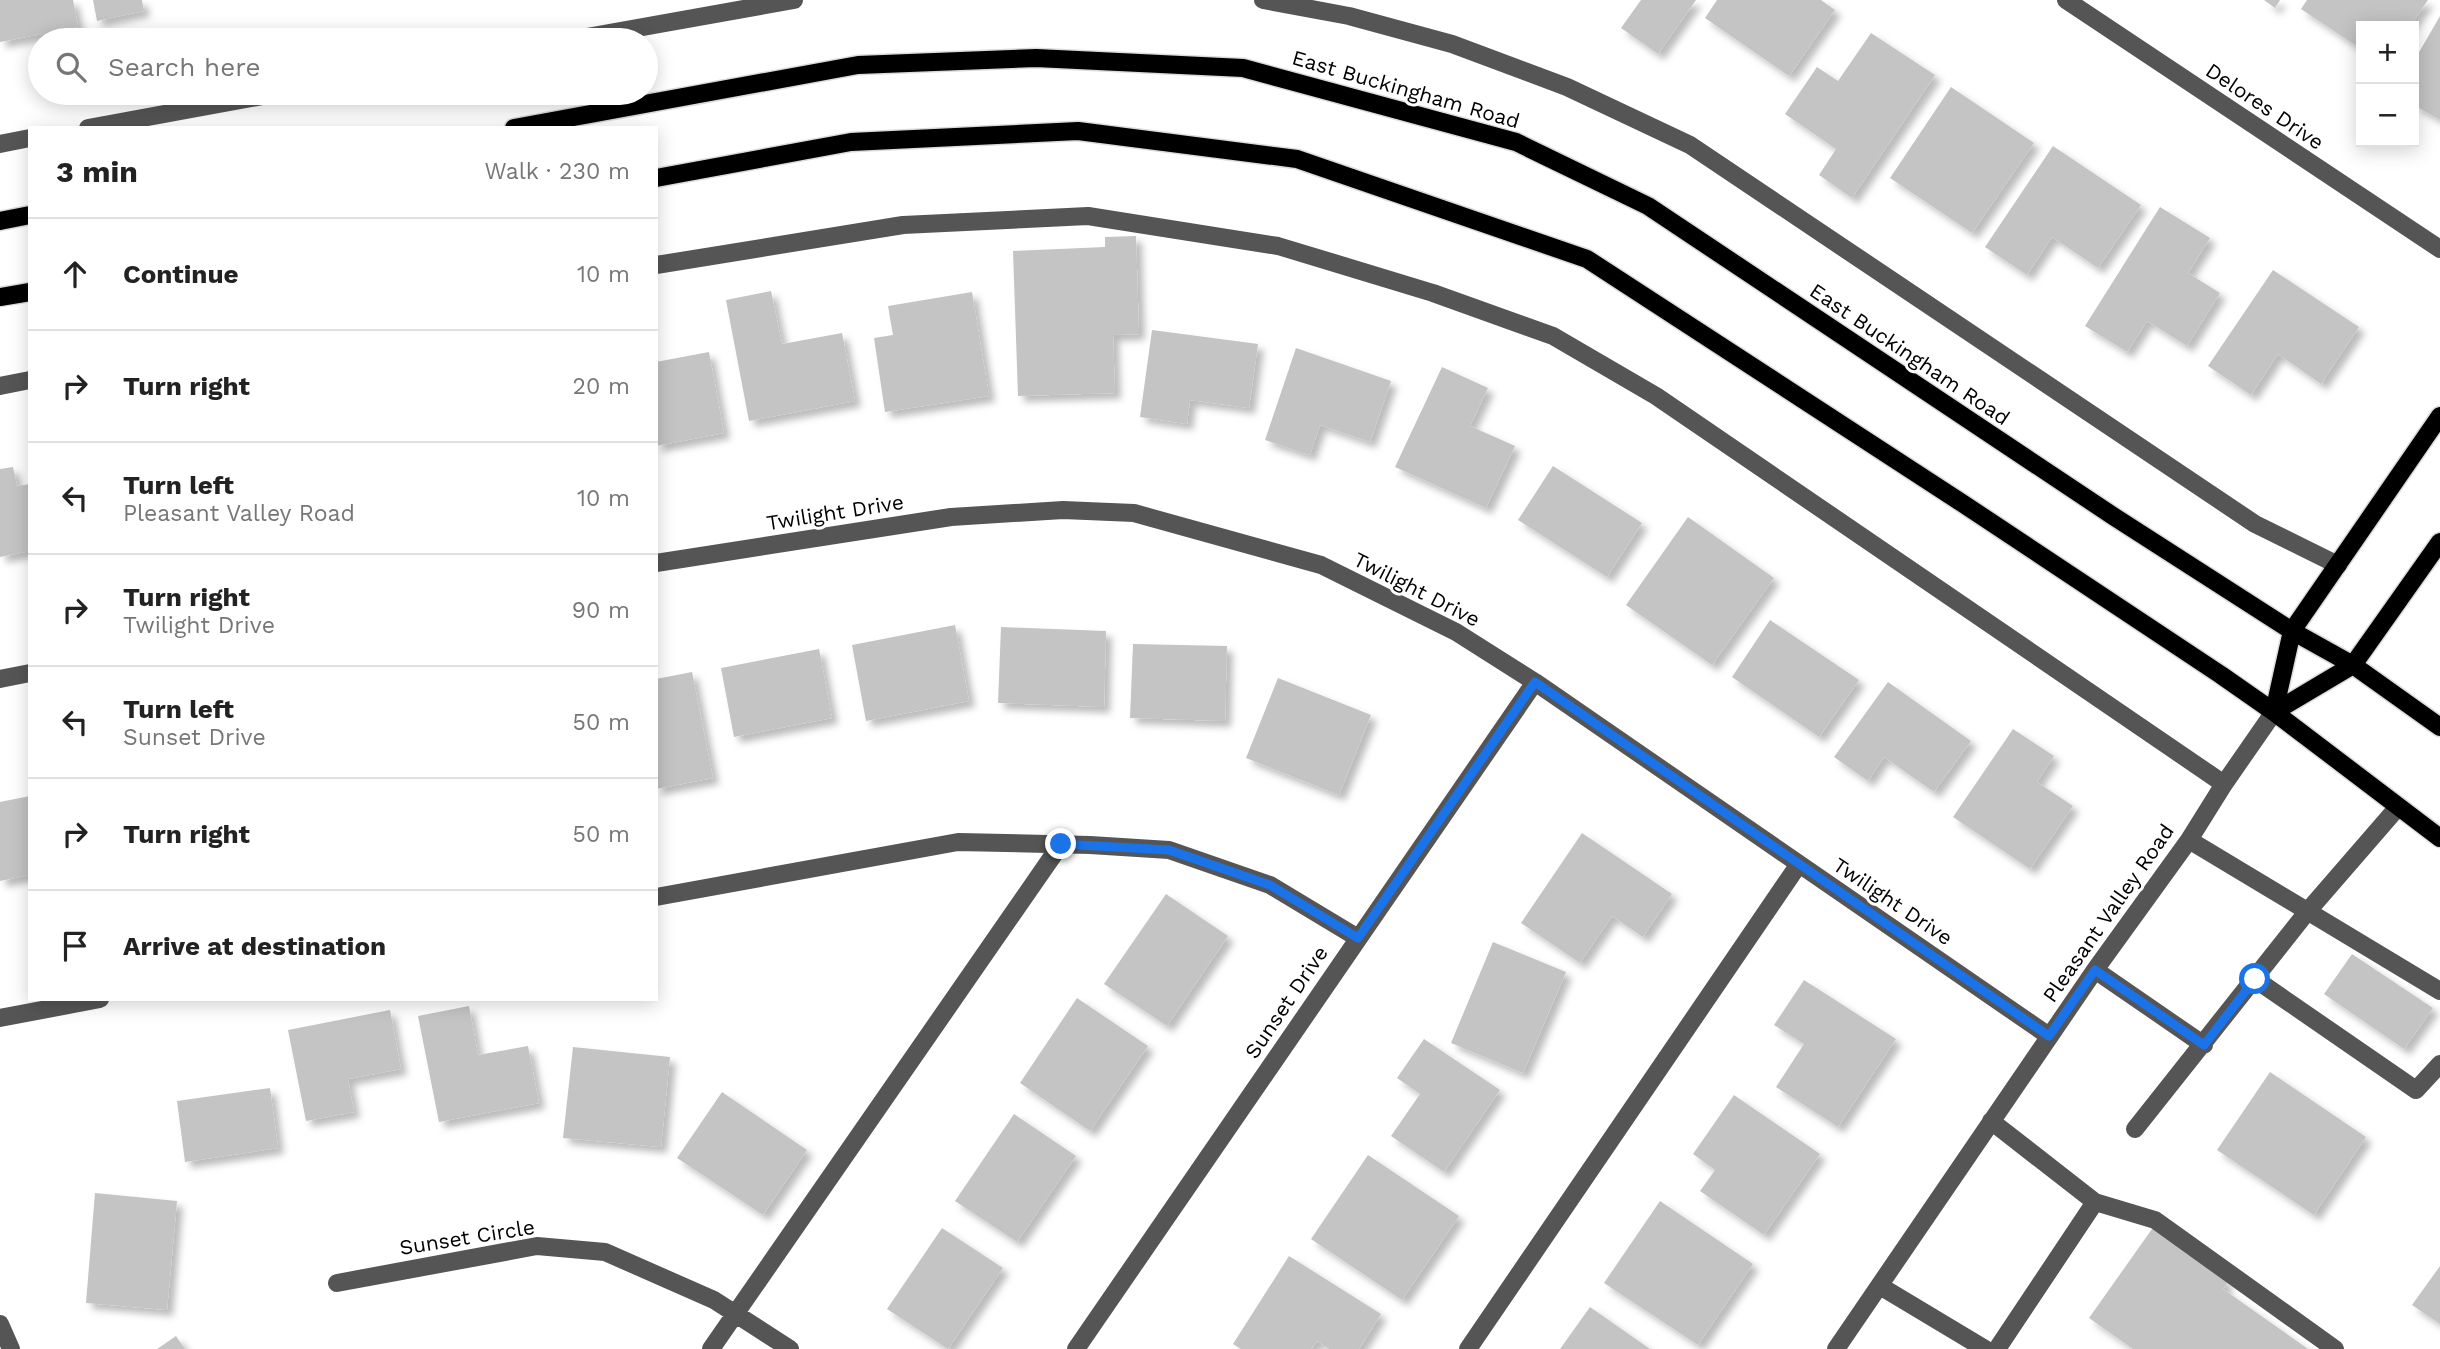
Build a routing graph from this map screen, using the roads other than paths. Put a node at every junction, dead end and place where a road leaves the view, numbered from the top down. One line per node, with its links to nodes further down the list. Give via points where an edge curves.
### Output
1 (794, 0): 4 (street)
2 (1264, 0): 24 (street, via 1349,16 1452,44 1567,87 1690,145 2255,524)
3 (2066, 0): 15 (street, Delores Drive)
4 (637, 28)
5 (658, 102): 25 (main road, East Buckingham Road, via 858,65 1036,58 1243,68 1516,142 1648,206)
6 (214, 105): 8 (street)
7 (640, 105): 9 (main road, East Buckingham Road)
8 (99, 126)
9 (525, 126)
10 (28, 138): 11 (street)
11 (0, 144)
12 (658, 178): 30 (main road, via 851,142 1078,131 1297,159 1587,259)
13 (28, 215): 14 (main road)
14 (0, 221)
15 (2440, 249)
16 (658, 265): 32 (street, via 903,225 1088,216 1278,246 1433,293 1553,336 1656,396)
17 (28, 292): 18 (main road)
18 (0, 297)
19 (28, 380): 20 (street)
20 (0, 386)
21 (2440, 416): 24 (main road, Pleasant Valley Road)
22 (2440, 542): 26 (main road, Pleasant Valley Road)
23 (658, 564): 29 (street, Twilight Drive, via 951,517 1063,510 1134,513 1321,565 1457,632)
24 (2338, 565): 25 (main road, Pleasant Valley Road)
25 (2292, 631): 26 (main road, East Buckingham Road); 30 (main road, Pleasant Valley Road)
26 (2353, 665): 30 (main road, Pleasant Valley Road); 31 (main road, East Buckingham Road)
27 (28, 673): 28 (street)
28 (0, 679)
29 (1535, 682): 37 (street, Twilight Drive); 40 (street, Sunset Drive)
30 (2274, 712): 32 (street, Pleasant Valley Road); 33 (main road)
31 (2440, 727)
32 (2224, 783): 35 (street, Pleasant Valley Road)
33 (2398, 807): 34 (main road); 39 (street)
34 (2440, 838)
35 (2189, 840): 39 (street); 41 (street, Pleasant Valley Road)
36 (1061, 844): 38 (street, via 958,842); 40 (street, via 1169,850 1270,885); 54 (street)
37 (1799, 864): 46 (street, Twilight Drive); 60 (street)
38 (658, 897)
39 (2307, 912): 42 (street); 43 (street)
40 (1358, 938): 59 (street, Sunset Drive)
41 (2095, 970): 46 (street, Pleasant Valley Road); 47 (street)
42 (2255, 979): 47 (street); 48 (street, via 2416,1090)
43 (2440, 990)
44 (89, 1001): 45 (street)
45 (0, 1018)
46 (2049, 1036): 49 (street, Pleasant Valley Road)
47 (2204, 1045): 50 (street)
48 (2440, 1064)
49 (1991, 1121): 51 (street); 53 (street, Pleasant Valley Road)
50 (2135, 1129)
51 (2095, 1202): 63 (street); 64 (street, via 2155,1220)
52 (337, 1283): 54 (street, Sunset Circle, via 537,1246 605,1252)
53 (1880, 1286): 61 (street, Pleasant Valley Road); 62 (street)
54 (735, 1313): 57 (street); 58 (street, Sunset Circle)
55 (0, 1324): 56 (street)
56 (11, 1349)
57 (711, 1349)
58 (790, 1349)
59 (1076, 1349)
60 (1468, 1349)
61 (1836, 1349)
62 (1985, 1349)
63 (1997, 1349)
64 (2334, 1349)

